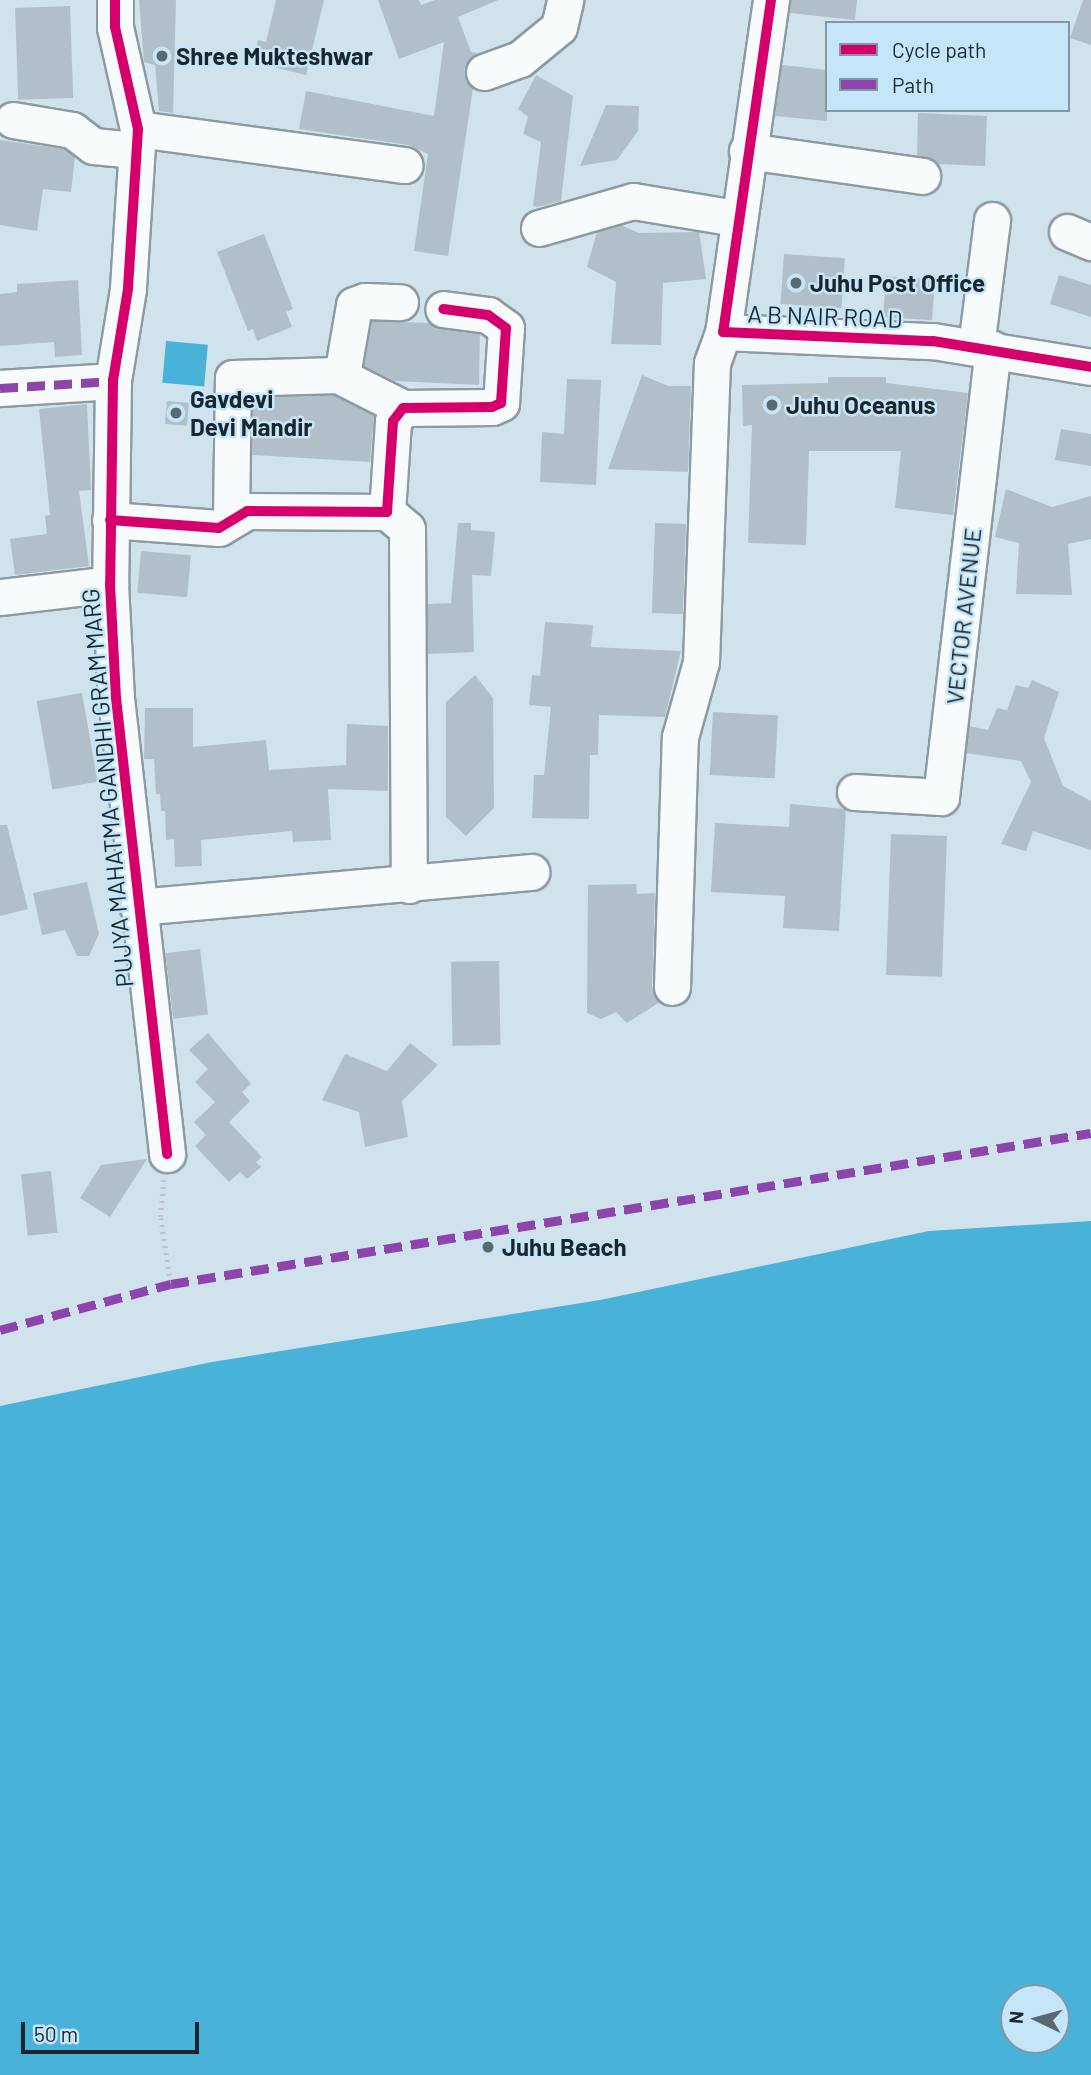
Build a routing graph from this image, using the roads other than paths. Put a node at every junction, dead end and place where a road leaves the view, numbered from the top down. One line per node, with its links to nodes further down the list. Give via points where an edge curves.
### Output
1 (115, 0): 6 (street, PUJYA MAHATMA GANDHI GRAM MARG)
2 (565, 0): 4 (street, via 559,27 520,59)
3 (771, 0): 7 (street, A B NAIR ROAD)
4 (484, 72)
5 (13, 121): 6 (street, via 72,130 93,146)
6 (137, 140): 8 (street); 19 (street, PUJYA MAHATMA GANDHI GRAM MARG, via 128,289)
7 (747, 151): 9 (street); 10 (street, A B NAIR ROAD)
8 (405, 164)
9 (922, 176)
10 (736, 218): 12 (street, via 633,201); 15 (street, A B NAIR ROAD)
11 (992, 220): 16 (street)
12 (539, 228)
13 (400, 302): 18 (street, via 354,305 343,369)
14 (443, 309): 21 (street, via 488,315 506,328 501,403 492,407)
15 (723, 332): 16 (street, A B NAIR ROAD); 31 (street, via 712,363 701,662 680,737)
16 (984, 348): 17 (street, A B NAIR ROAD); 27 (street, VECTOR AVENUE, via 941,797)
17 (1091, 367)
18 (338, 375): 21 (street); 23 (street, via 233,377)
19 (113, 381): 20 (street); 24 (street, PUJYA MAHATMA GANDHI GRAM MARG)
20 (0, 388)
21 (403, 408): 22 (street, via 393,421)
22 (387, 512): 23 (street, via 247,511); 29 (street, via 407,529)
23 (231, 518): 24 (street, via 219,528)
24 (110, 520): 25 (street, PUJYA MAHATMA GANDHI GRAM MARG)
25 (110, 584): 26 (street); 30 (street, PUJYA MAHATMA GANDHI GRAM MARG, via 116,698)
26 (0, 597)
27 (855, 792)
28 (531, 872): 29 (street)
29 (409, 885): 30 (street)
30 (138, 907): 32 (street, PUJYA MAHATMA GANDHI GRAM MARG)
31 (672, 987)
32 (167, 1154)

